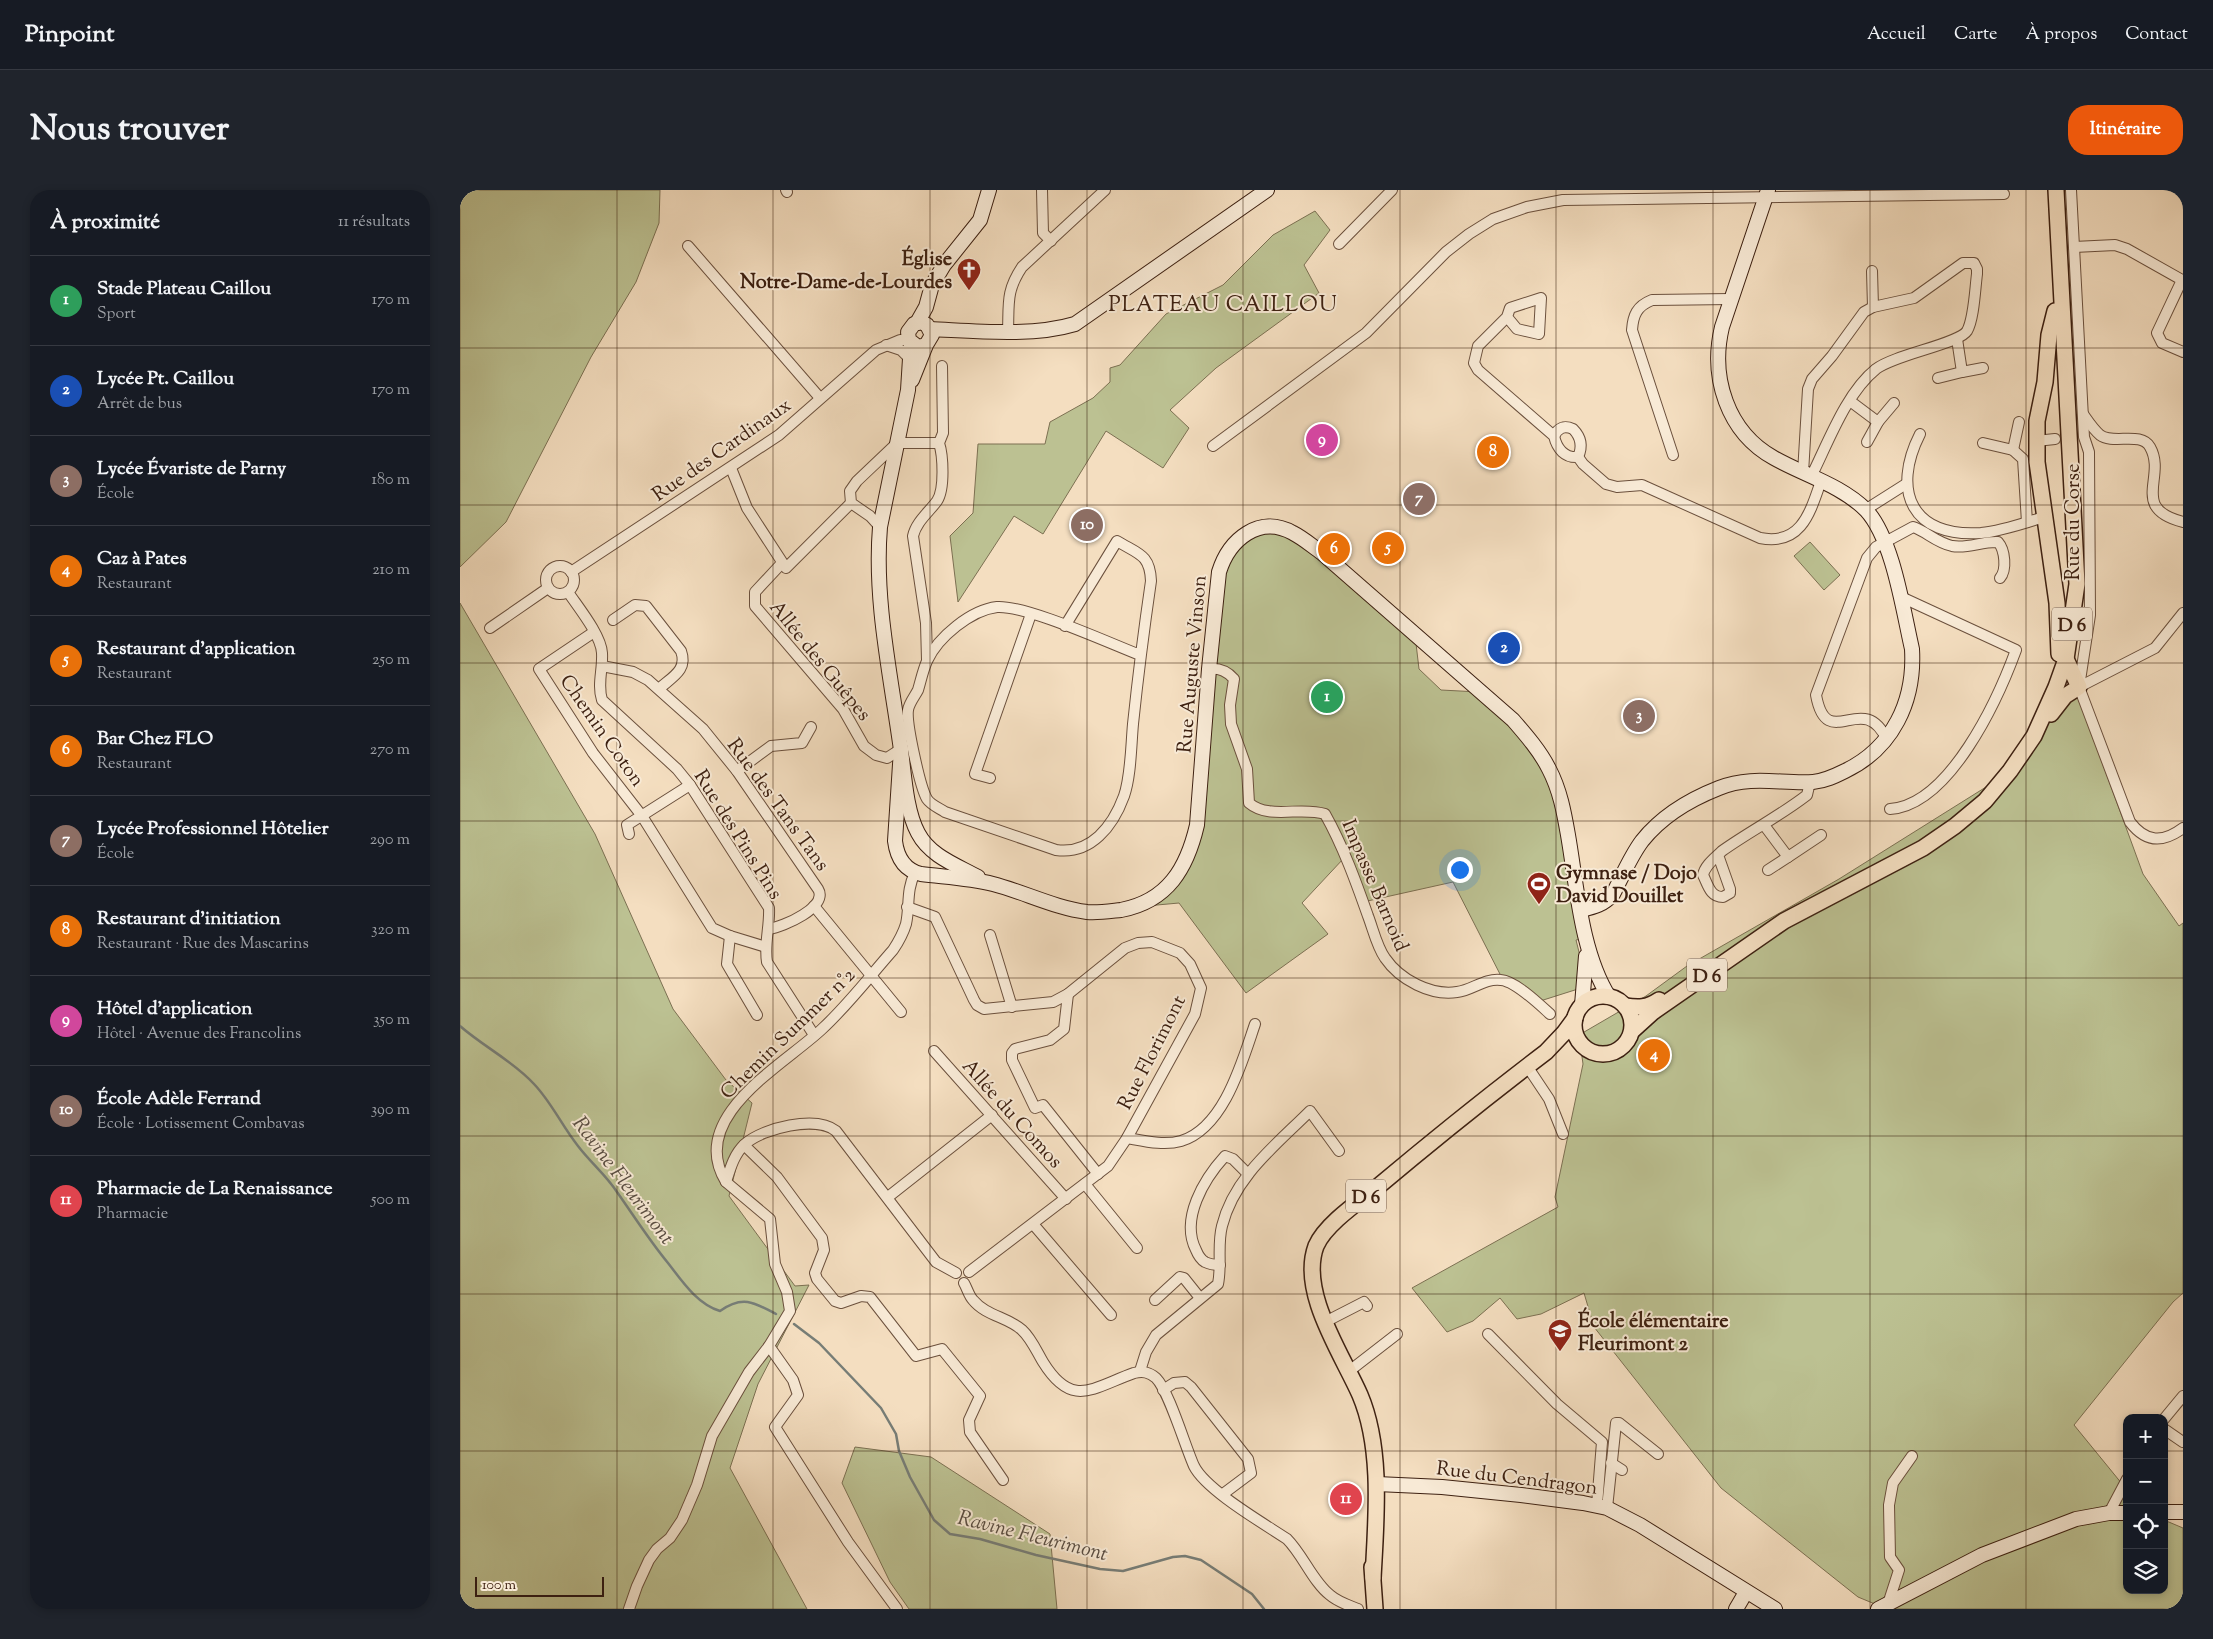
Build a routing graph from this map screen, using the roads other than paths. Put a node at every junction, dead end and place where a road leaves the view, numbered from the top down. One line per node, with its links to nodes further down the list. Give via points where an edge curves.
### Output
1 (989, 190): 23 (main road, via 980,220 932,285)
2 (1042, 190): 12 (street, via 1043,233)
3 (1105, 190): 12 (street)
4 (1266, 190): 22 (main road, via 1075,324 1046,330)
5 (1392, 190): 13 (street)
6 (2048, 190): 20 (main road, D 6)
7 (2056, 190): 76 (main road, D 6, via 2077,584)
8 (2071, 190): 15 (street, Rue du Corse)
9 (1888, 193): 10 (street); 11 (street)
10 (1767, 194): 18 (main road); 48 (street, via 1563,200 1527,207 1493,219 1446,252 1366,333)
11 (2004, 194)
12 (1051, 241): 22 (street, via 1022,267 1012,282)
13 (1339, 244)
14 (688, 246): 33 (street)
15 (2074, 247): 17 (street, via 2115,245); 36 (street, Rue du Corse)
16 (1872, 271): 19 (street)
17 (2183, 279): 26 (street, via 2158,333 2162,343)
18 (1731, 299): 51 (street, via 1652,300 1644,303 1635,314 1632,330); 54 (main road, via 1718,350 1718,380 1724,398 1740,427 1760,448 1772,458)
19 (1873, 307): 24 (street, via 1914,298 1963,263 1972,262 1977,269 1970,325); 54 (street, via 1861,316 1812,379 1806,399)
20 (2055, 311): 43 (main road); 76 (main road, D 6, via 2068,541 2069,592)
21 (1507, 317): 40 (street, via 1478,346 1474,362 1484,377)
22 (1008, 331): 23 (main road)
23 (920, 334): 25 (street, Rue des Cardinaux); 27 (main road); 32 (main road)
24 (1957, 339): 30 (street); 34 (street, via 1895,358 1876,369)
25 (885, 345): 27 (street, via 901,350); 33 (street, Rue des Cardinaux)
26 (2183, 352)
27 (910, 359): 32 (main road)
28 (942, 366): 44 (street, via 943,433)
29 (1983, 368): 30 (street)
30 (1962, 372): 31 (street)
31 (1938, 378)
32 (908, 390): 46 (main road, Rue Auguste Vinson)
33 (820, 398): 53 (street, Rue des Cardinaux, via 779,435)
34 (1850, 401): 37 (street); 54 (street)
35 (1894, 403): 37 (street)
36 (2083, 414): 41 (street); 50 (street, Rue du Corse, via 2081,437)
37 (1878, 422): 45 (street)
38 (2019, 422): 49 (street)
39 (1920, 434): 55 (street, via 1908,464)
40 (1554, 436): 52 (street, via 1562,452); 52 (street, via 1562,427 1573,429 1580,440)
41 (2105, 438): 50 (street); 60 (street, via 2141,440 2150,446 2154,461 2152,501 2173,519)
42 (2055, 439): 43 (street)
43 (2036, 441): 58 (main road)
44 (939, 442): 46 (street); 77 (street, via 942,491 914,528 913,536 926,623)
45 (1867, 442)
46 (897, 443): 56 (street, via 850,490); 61 (main road, Rue Auguste Vinson)
47 (1984, 443): 49 (street)
48 (1213, 446)
49 (2013, 450): 59 (street, via 2023,459)
50 (2090, 452): 80 (street, Rue du Corse, via 2090,615)
51 (1673, 455)
52 (1578, 457): 54 (street, via 1606,484 1617,487 1642,485 1760,538 1774,540 1786,538 1804,521 1812,507)
53 (731, 468): 63 (street, via 746,508); 64 (street, Rue des Cardinaux)
54 (1812, 477): 57 (main road)
55 (1906, 484): 57 (street); 59 (street, via 1911,502 1920,516 1941,528 1982,533)
56 (851, 503): 61 (street); 63 (street, Allée des Guêpes, via 786,568)
57 (1865, 510): 62 (main road)
58 (2044, 517): 59 (street); 76 (main road)
59 (2027, 522)
60 (2183, 522)
61 (880, 526): 82 (main road, Rue Auguste Vinson, via 878,572)
62 (1885, 541): 65 (street, via 1913,527 1932,539 1953,546 1998,542 2002,546 2005,568); 68 (main road); 86 (street, via 1867,558 1816,695 1825,719 1832,722 1868,719 1876,722)
63 (782, 563): 87 (street, Allée des Guêpes, via 755,592 755,606 843,709 864,746 887,758)
64 (571, 572): 66 (street, via 561,566 550,570 545,581); 67 (street, via 574,582)
65 (2000, 578)
66 (548, 588): 67 (street, via 553,593); 73 (street)
67 (568, 592): 74 (street, Rue des Pins Pins)
68 (1899, 596): 86 (main road, via 1912,649 1910,687 1904,708); 92 (street, via 2016,650 1991,709 1954,766 1925,796 1898,809)
69 (1030, 614): 72 (street); 77 (street, via 1006,607 972,615 934,649); 89 (street, via 975,774)
70 (2183, 614): 80 (street, via 2155,648)
71 (613, 620): 81 (street, via 635,604 646,606 681,651 682,667)
72 (1065, 626): 75 (street); 75 (street, via 1117,541 1147,559 1150,568)
73 (490, 628)
74 (594, 632): 78 (street, Rue des Pins Pins, via 601,647); 93 (street, Chemin Coton, via 539,669 593,753)
75 (1140, 655): 84 (street, via 1124,798 1109,824 1094,841 1070,852 945,812 933,805 926,798)
76 (2062, 656): 80 (main road); 85 (main road, D 6, via 2056,687); 117 (main road, D 6, via 2038,714 2022,740 1980,795 1950,820 1919,842 1781,913 1650,1006 1640,1009)
77 (927, 661): 82 (street, via 918,690)
78 (602, 666): 81 (street, Rue des Tans Tans, via 633,672); 91 (street, Rue des Pins Pins, via 599,691 602,700)
79 (1209, 669): 105 (main road, Rue Auguste Vinson, via 1197,825 1184,865 1162,892 1135,907 1088,912); 108 (main road, Rue Auguste Vinson, via 1219,572 1224,557 1232,544 1252,531 1277,528 1292,532 1322,553 1513,720 1535,745 1550,770 1563,808); 121 (street, Impasse Barnoid, via 1228,672 1234,679 1231,724 1247,769 1249,803 1256,809 1268,811 1306,810 1325,814 1384,957 1394,969 1405,978 1437,992 1458,992 1486,981 1503,980)
80 (2079, 687): 85 (main road, via 2065,696); 96 (street, Rue du Corse, via 2130,822 2138,833 2164,838)
81 (660, 688): 88 (street, Rue des Tans Tans, via 702,729)
82 (901, 707): 84 (street); 87 (main road, Rue Auguste Vinson)
83 (811, 727): 88 (street, via 802,743 771,746)
84 (910, 727): 87 (street)
85 (2034, 736): 124 (main road, D 6, via 2010,772 1985,801 1955,826 1923,848 1784,921 1653,1012)
86 (1887, 740): 90 (main road, via 1852,768 1826,780)
87 (901, 745): 94 (main road, Rue Auguste Vinson); 97 (main road, Rue Auguste Vinson, via 911,812)
88 (737, 771): 106 (street, Rue des Tans Tans, via 821,894)
89 (990, 778)
90 (1810, 782): 95 (street, via 1807,795); 108 (main road, via 1765,779 1740,782 1694,799 1646,837 1606,901 1600,906)
91 (690, 785): 93 (street, Chemin Coton); 109 (street, Rue des Pins Pins, via 769,908)
92 (1890, 809)
93 (642, 816): 98 (street, via 627,826); 111 (street, Chemin Coton, via 712,928)
94 (895, 823): 97 (main road, via 909,824); 104 (main road, Rue Auguste Vinson, via 898,855 906,867)
95 (1764, 825): 101 (street, via 1750,831); 102 (street)
96 (2183, 828)
97 (918, 833): 100 (main road, Rue Auguste Vinson)
98 (629, 834)
99 (1821, 836): 102 (street)
100 (936, 854): 104 (main road, via 930,869); 105 (main road, Rue Auguste Vinson)
101 (1718, 855)
102 (1788, 857): 103 (street)
103 (1768, 870)
104 (918, 873): 105 (main road, Rue Auguste Vinson); 107 (street, Chemin Summer n°2, via 908,890)
105 (992, 884)
106 (814, 906): 109 (street, via 783,927); 114 (street)
107 (907, 907): 114 (street, Chemin Summer n°2, via 902,936); 118 (street, Rue Florimont, via 935,917 977,1006 989,1010)
108 (1581, 910): 112 (main road, Rue Auguste Vinson)
109 (769, 929): 113 (street, Rue des Pins Pins)
110 (990, 935): 118 (street)
111 (730, 936): 113 (street, Chemin Coton); 122 (street, via 727,964)
112 (1587, 938): 116 (main road, Rue Auguste Vinson, via 1593,967); 119 (main road, Rue Auguste Vinson, via 1585,985)
113 (766, 947): 125 (street, Rue des Pins Pins, via 768,962)
114 (870, 977): 120 (street); 125 (street, Chemin Summer n°2)
115 (1068, 994): 118 (street, Rue Florimont, via 1053,1002); 132 (street, Rue Florimont, via 1125,948 1138,943 1152,942 1180,953 1196,975 1201,988 1195,1014); 135 (street, via 1064,1030 1050,1040 1016,1049 1012,1060 1036,1108 1043,1105)
116 (1609, 997): 117 (main road); 119 (main road, via 1590,999)
117 (1625, 1006): 124 (main road, via 1630,1014)
118 (1012, 1007)
119 (1579, 1011): 126 (main road, via 1575,1034); 128 (main road, D 6)
120 (901, 1012)
121 (1550, 1014)
122 (757, 1015)
123 (1255, 1024): 132 (street, via 1236,1082 1200,1130 1170,1143)
124 (1632, 1031): 126 (main road, via 1624,1046 1617,1051 1600,1054)
125 (814, 1035): 137 (street, Chemin Summer n°2, via 748,1090 726,1120 717,1148 719,1170)
126 (1584, 1048): 128 (main road, D 6, via 1566,1046)
127 (934, 1051): 130 (street, Allée du Comos)
128 (1546, 1052): 129 (main road, D 6)
129 (1527, 1066): 131 (street, via 1549,1099); 151 (main road, D 6, via 1417,1153 1324,1234 1315,1251 1312,1273)
130 (992, 1115): 139 (street); 140 (street, Allée du Comos)
131 (1563, 1134)
132 (1127, 1138): 135 (street, Rue Florimont, via 1108,1166)
133 (744, 1145): 137 (street); 139 (street, via 757,1136 790,1126 828,1125); 166 (street, via 777,1176 822,1238 824,1250 815,1273 816,1279 835,1301 841,1303 861,1296 870,1297 916,1356 942,1349 980,1396 968,1420 970,1432)
134 (1339, 1151): 136 (street, via 1310,1111)
135 (1098, 1174): 138 (street, Rue Florimont)
136 (1248, 1174): 143 (street, via 1224,1217); 143 (street, via 1233,1159 1225,1156 1207,1180 1194,1209 1190,1230 1192,1243 1199,1258 1206,1263)
137 (726, 1182): 154 (street, via 770,1219 775,1264 787,1292 790,1311)
138 (1085, 1184): 140 (street, Rue Florimont); 142 (street)
139 (888, 1197): 145 (street, via 936,1262)
140 (1066, 1199): 141 (street, Rue Florimont)
141 (1033, 1224): 144 (street, Rue Florimont); 150 (street)
142 (1137, 1248)
143 (1220, 1265): 147 (street, via 1218,1284)
144 (969, 1272): 145 (street, via 962,1268); 146 (street, via 968,1281)
145 (956, 1273): 146 (street, via 957,1281)
146 (964, 1283): 155 (street, via 973,1300 985,1310 1024,1331 1051,1374 1066,1388 1080,1392)
147 (1200, 1298): 148 (street, via 1180,1277); 155 (street, via 1153,1339)
148 (1155, 1300)
149 (1367, 1306): 151 (street, via 1364,1302)
150 (1111, 1314)
151 (1325, 1322): 156 (main road, D 6)
152 (1397, 1334): 156 (street)
153 (1488, 1334): 170 (street, via 1557,1404 1602,1442)
154 (769, 1346): 180 (street, via 748,1372 712,1436 682,1520 649,1560); 181 (street, via 793,1380 798,1395 775,1427 848,1542)
155 (1140, 1371): 157 (street, via 1152,1375)
156 (1348, 1373): 167 (main road, via 1362,1416 1371,1479); 175 (main road, D 6, via 1366,1472)
157 (1163, 1390): 169 (street, via 1195,1468); 169 (street, via 1174,1383 1185,1382 1192,1386 1248,1459 1251,1473)
158 (2183, 1396): 159 (street)
159 (2168, 1414)
160 (2168, 1432): 161 (street)
161 (2183, 1442)
162 (1658, 1454): 164 (street, via 1616,1423)
163 (1912, 1456): 179 (street, via 1893,1483 1889,1505 1890,1556 1899,1570)
164 (1611, 1463): 165 (street); 170 (street)
165 (1622, 1470)
166 (1003, 1480)
167 (1377, 1484): 170 (main road, Rue du Cendragon, via 1442,1487); 175 (main road, D 6)
168 (2123, 1486): 171 (street)
169 (1223, 1494): 177 (street, via 1287,1539 1325,1591)
170 (1602, 1507): 176 (main road, Rue du Cendragon, via 1640,1525)
171 (2109, 1512): 172 (main road); 179 (main road, via 2076,1519 1982,1555)
172 (2123, 1512)
173 (2168, 1512): 174 (main road)
174 (2183, 1512)
175 (1373, 1578): 178 (main road, D 6)
176 (1746, 1592): 183 (main road); 184 (main road, Rue du Cendragon)
177 (1342, 1603): 178 (street); 182 (street)
178 (1374, 1603)
179 (1882, 1607)
180 (629, 1609)
181 (896, 1609)
182 (1358, 1609)
183 (1736, 1609)
184 (1775, 1609)

